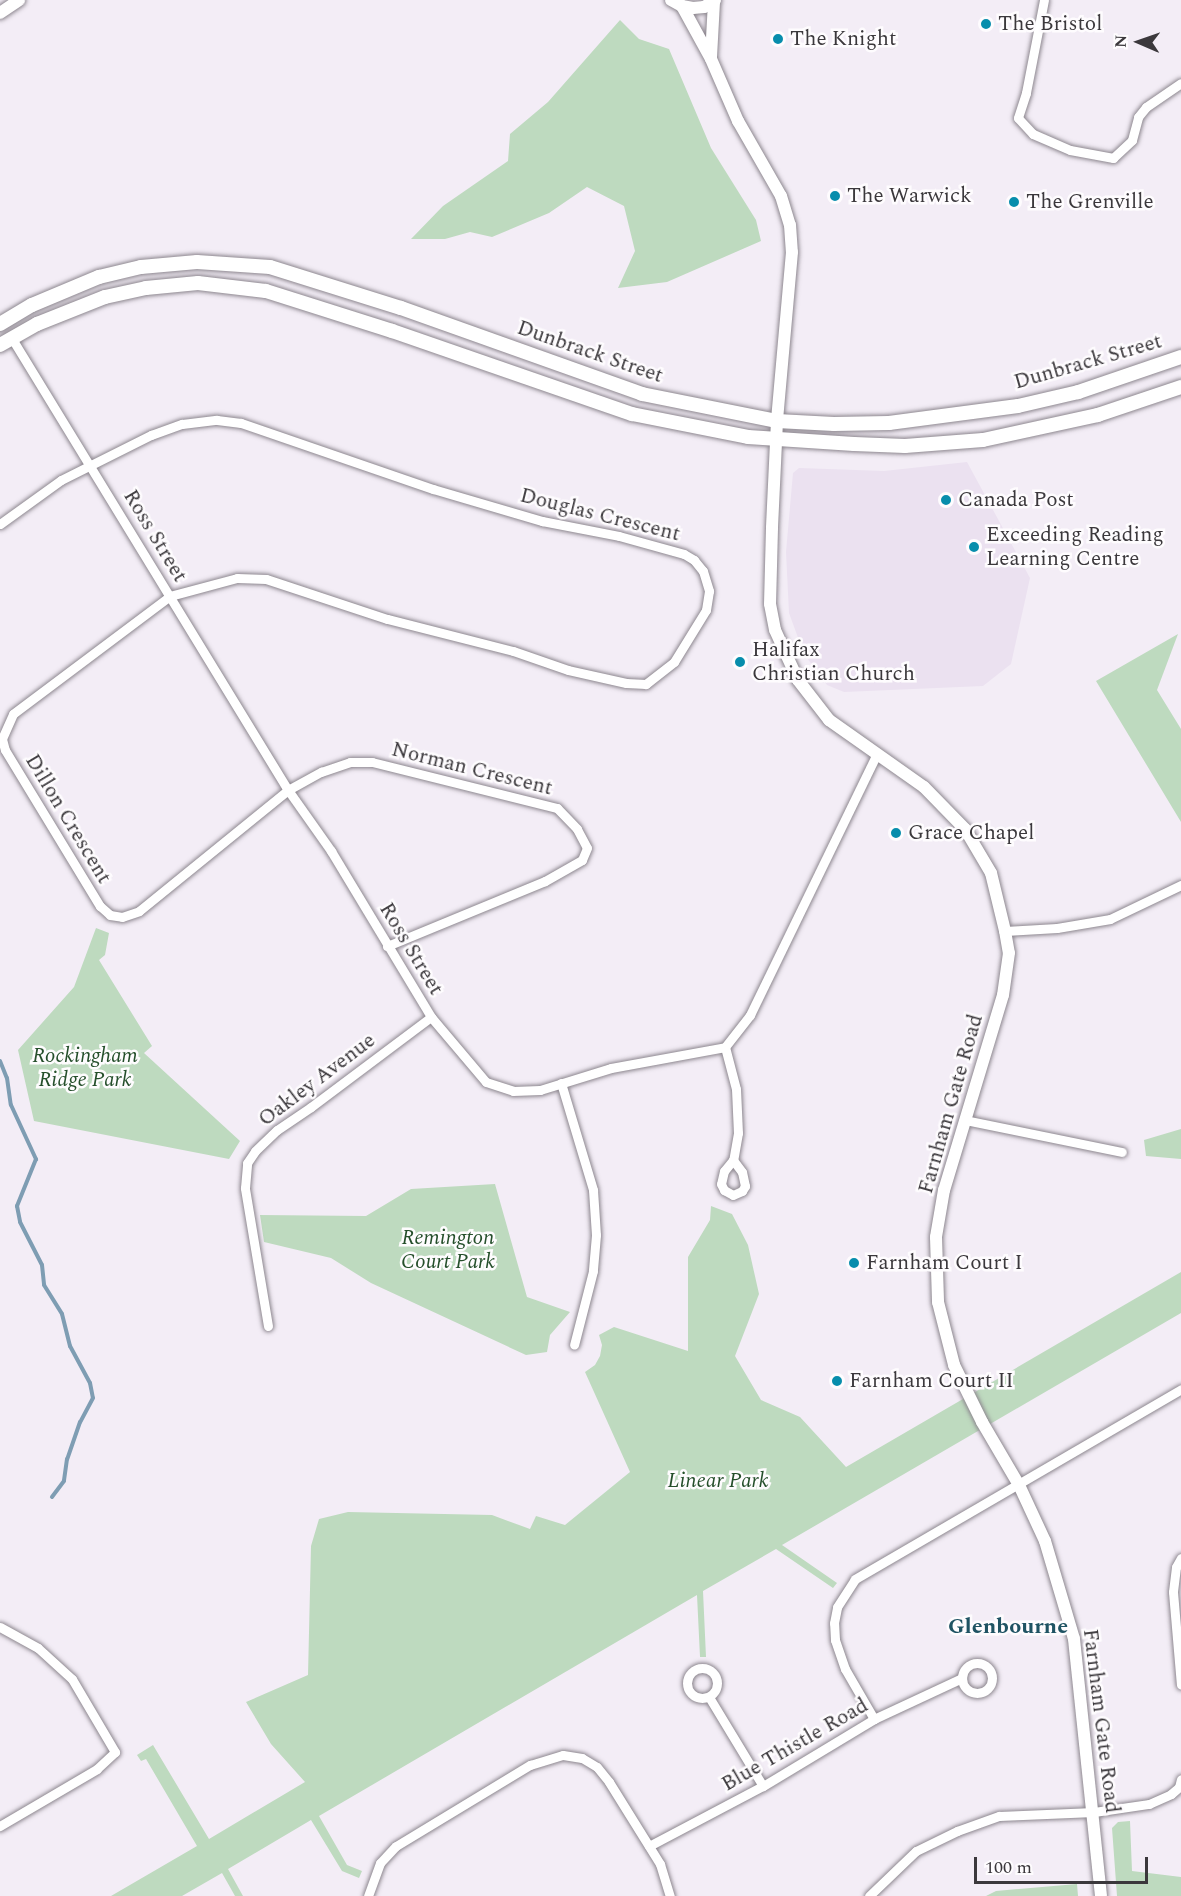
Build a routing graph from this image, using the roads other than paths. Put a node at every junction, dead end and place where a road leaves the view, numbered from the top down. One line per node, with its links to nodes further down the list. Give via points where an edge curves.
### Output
1 (19, 0): 5 (street)
2 (1044, 0): 7 (street, via 1018,118 1034,134 1070,150 1113,158 1132,140 1138,117 1146,108)
3 (715, 1): 4 (street, via 704,7); 6 (street)
4 (676, 3): 6 (street, Farnham Gate Road)
5 (0, 13)
6 (711, 59): 12 (street, Farnham Gate Road, via 738,121 782,196 790,225 792,252)
7 (1181, 83)
8 (0, 322): 9 (street); 12 (main road, Dunbrack Street, via 99,277 141,267 197,262 270,267 401,308 642,394)
9 (5, 341): 13 (main road, Dunbrack Street, via 105,297 146,288 198,283 266,291 632,414); 14 (street, Ross Street)
10 (1181, 357): 12 (main road, Dunbrack Street, via 1078,392 998,409 889,423)
11 (1181, 387): 13 (main road, Dunbrack Street, via 1098,415 983,440 905,446)
12 (777, 421): 13 (street, Farnham Gate Road)
13 (776, 440): 17 (street, Farnham Gate Road, via 770,604 775,630 789,664 829,720)
14 (91, 465): 15 (street, Douglas Crescent, via 61,480); 16 (street, Ross Street); 16 (street, Douglas Crescent, via 182,424 217,420 241,423 433,489 542,521 684,554 703,571 709,591 706,610 674,662 646,684 568,670 513,651 387,619 266,579 237,578)
15 (0, 524)
16 (170, 596): 18 (street, Ross Street); 18 (street, Dillon Crescent, via 13,714 2,739 5,750 100,906 110,915 122,917 139,911)
17 (876, 755): 20 (street, Farnham Gate Road, via 924,788 965,829 991,873); 23 (street, via 763,990 750,1015)
18 (288, 790): 21 (street, Ross Street, via 331,851); 21 (street, Norman Crescent, via 321,771 350,762 372,762 557,808 578,829 587,848 582,860 545,881)
19 (1181, 885): 20 (street, via 1110,919)
20 (1005, 931): 25 (street, Farnham Gate Road, via 1009,953 1003,995)
21 (387, 946): 22 (street, Ross Street)
22 (430, 1017): 24 (street, Ross Street, via 486,1082 513,1091 540,1090); 28 (street, Oakley Avenue, via 277,1130 247,1163 245,1188)
23 (725, 1047): 24 (street, Ross Street, via 611,1068); 27 (street, via 735,1089 738,1133)
24 (561, 1083): 29 (street, via 593,1190 596,1235 594,1271)
25 (965, 1120): 26 (street); 31 (street, Farnham Gate Road, via 951,1161 936,1237 938,1302 954,1365)
26 (1122, 1152)
27 (733, 1160)
28 (268, 1326)
29 (574, 1345)
30 (1181, 1389): 31 (street)
31 (1019, 1485): 37 (street, via 875,1566 855,1579 844,1593 834,1623 835,1640 845,1669); 40 (street, Farnham Gate Road, via 1046,1541 1074,1639)
32 (1181, 1558): 35 (street, via 1173,1592)
33 (0, 1627): 41 (street, via 38,1648 72,1679 115,1752 97,1769)
34 (962, 1678): 37 (street, Blue Thistle Road)
35 (1181, 1685)
36 (709, 1697): 39 (street)
37 (874, 1719): 39 (street, Blue Thistle Road)
38 (1180, 1785): 40 (street, via 1149,1804)
39 (763, 1786): 42 (street, Blue Thistle Road)
40 (1094, 1812): 45 (street, via 999,1816 957,1831 916,1851); 46 (street, Farnham Gate Road)
41 (0, 1826)
42 (649, 1846): 43 (street, via 597,1767 582,1758 563,1755 530,1765 396,1846 380,1863); 44 (street)
43 (368, 1896)
44 (670, 1896)
45 (870, 1896)
46 (1101, 1896)

